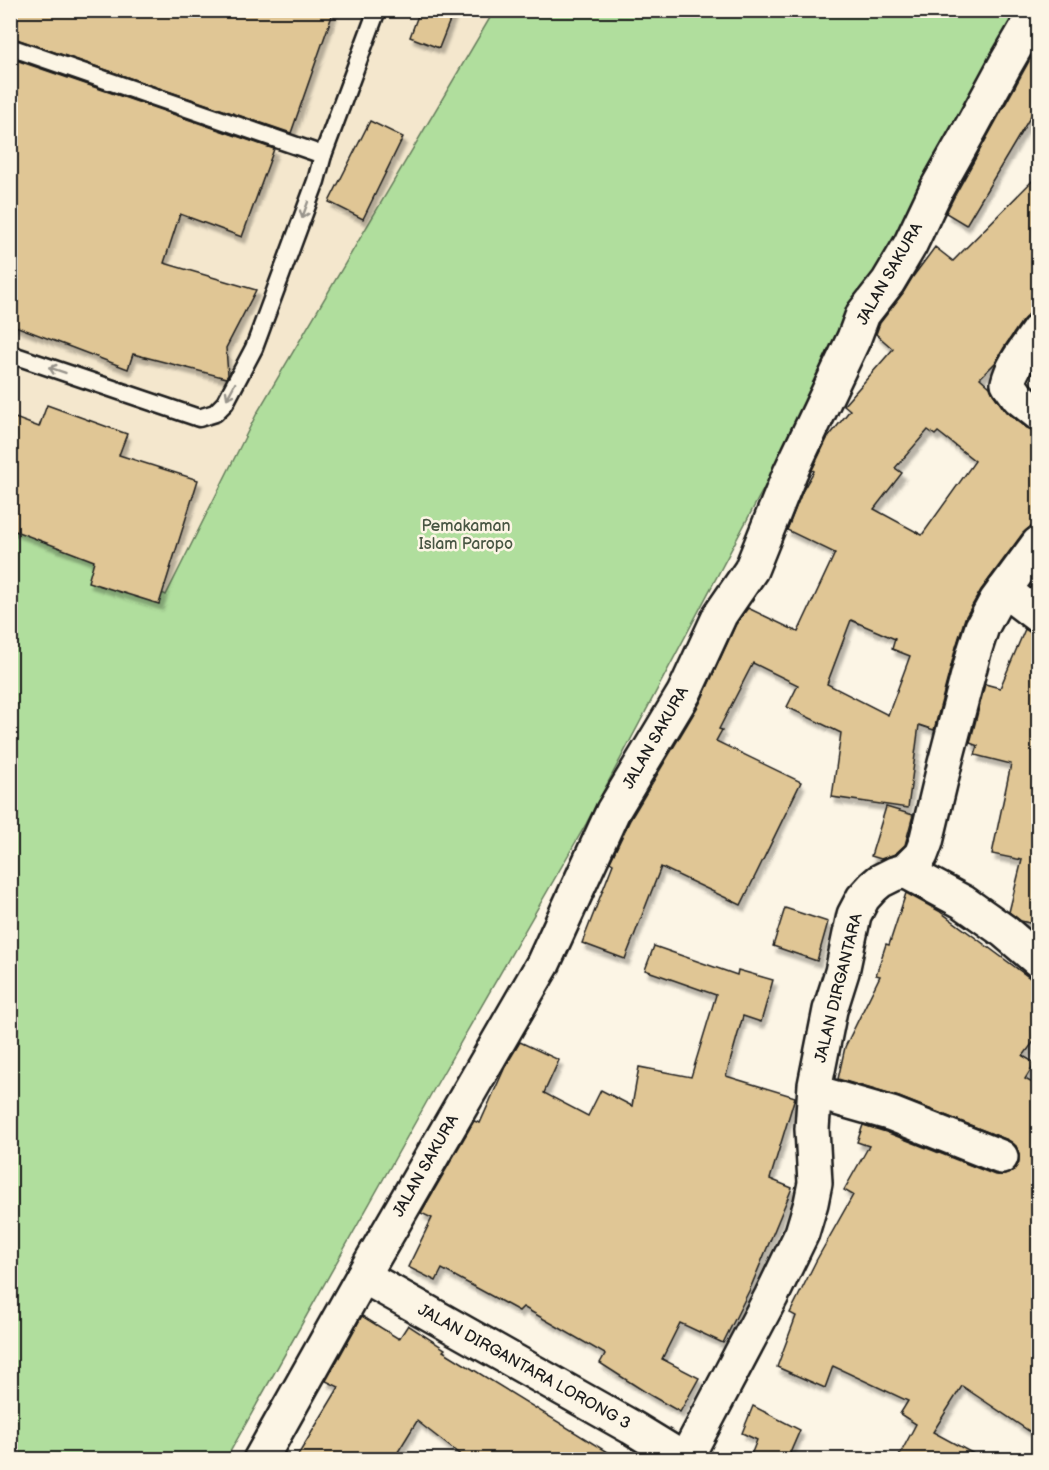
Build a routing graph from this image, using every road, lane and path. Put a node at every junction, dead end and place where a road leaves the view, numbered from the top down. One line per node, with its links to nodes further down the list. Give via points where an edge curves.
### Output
1 (377, 10): 4 (lane)
2 (1037, 10): 15 (street, JALAN SAKURA, via 937,188 910,245 863,314 790,473 751,570 720,615 684,693 613,811 543,964)
3 (10, 47): 4 (lane)
4 (323, 155): 6 (lane, one-way to 6, via 254,348 225,403 215,413 199,418)
5 (1038, 331): 7 (street, via 1017,361 1008,383)
6 (10, 354)
7 (1038, 413)
8 (1038, 544): 9 (street, JALAN DIRGANTARA)
9 (1004, 590): 10 (street); 11 (street, JALAN DIRGANTARA, via 982,627 974,652 926,842 921,855)
10 (1038, 616)
11 (905, 872): 12 (street, via 963,902); 13 (street, JALAN DIRGANTARA, via 880,881 854,915)
12 (1038, 960)
13 (815, 1092): 14 (street, via 892,1114); 17 (street, JALAN DIRGANTARA, via 815,1183 802,1233)
14 (1000, 1156)
15 (363, 1276): 16 (street, JALAN SAKURA); 17 (street, JALAN DIRGANTARA LORONG 3)
16 (260, 1460)
17 (685, 1460)

